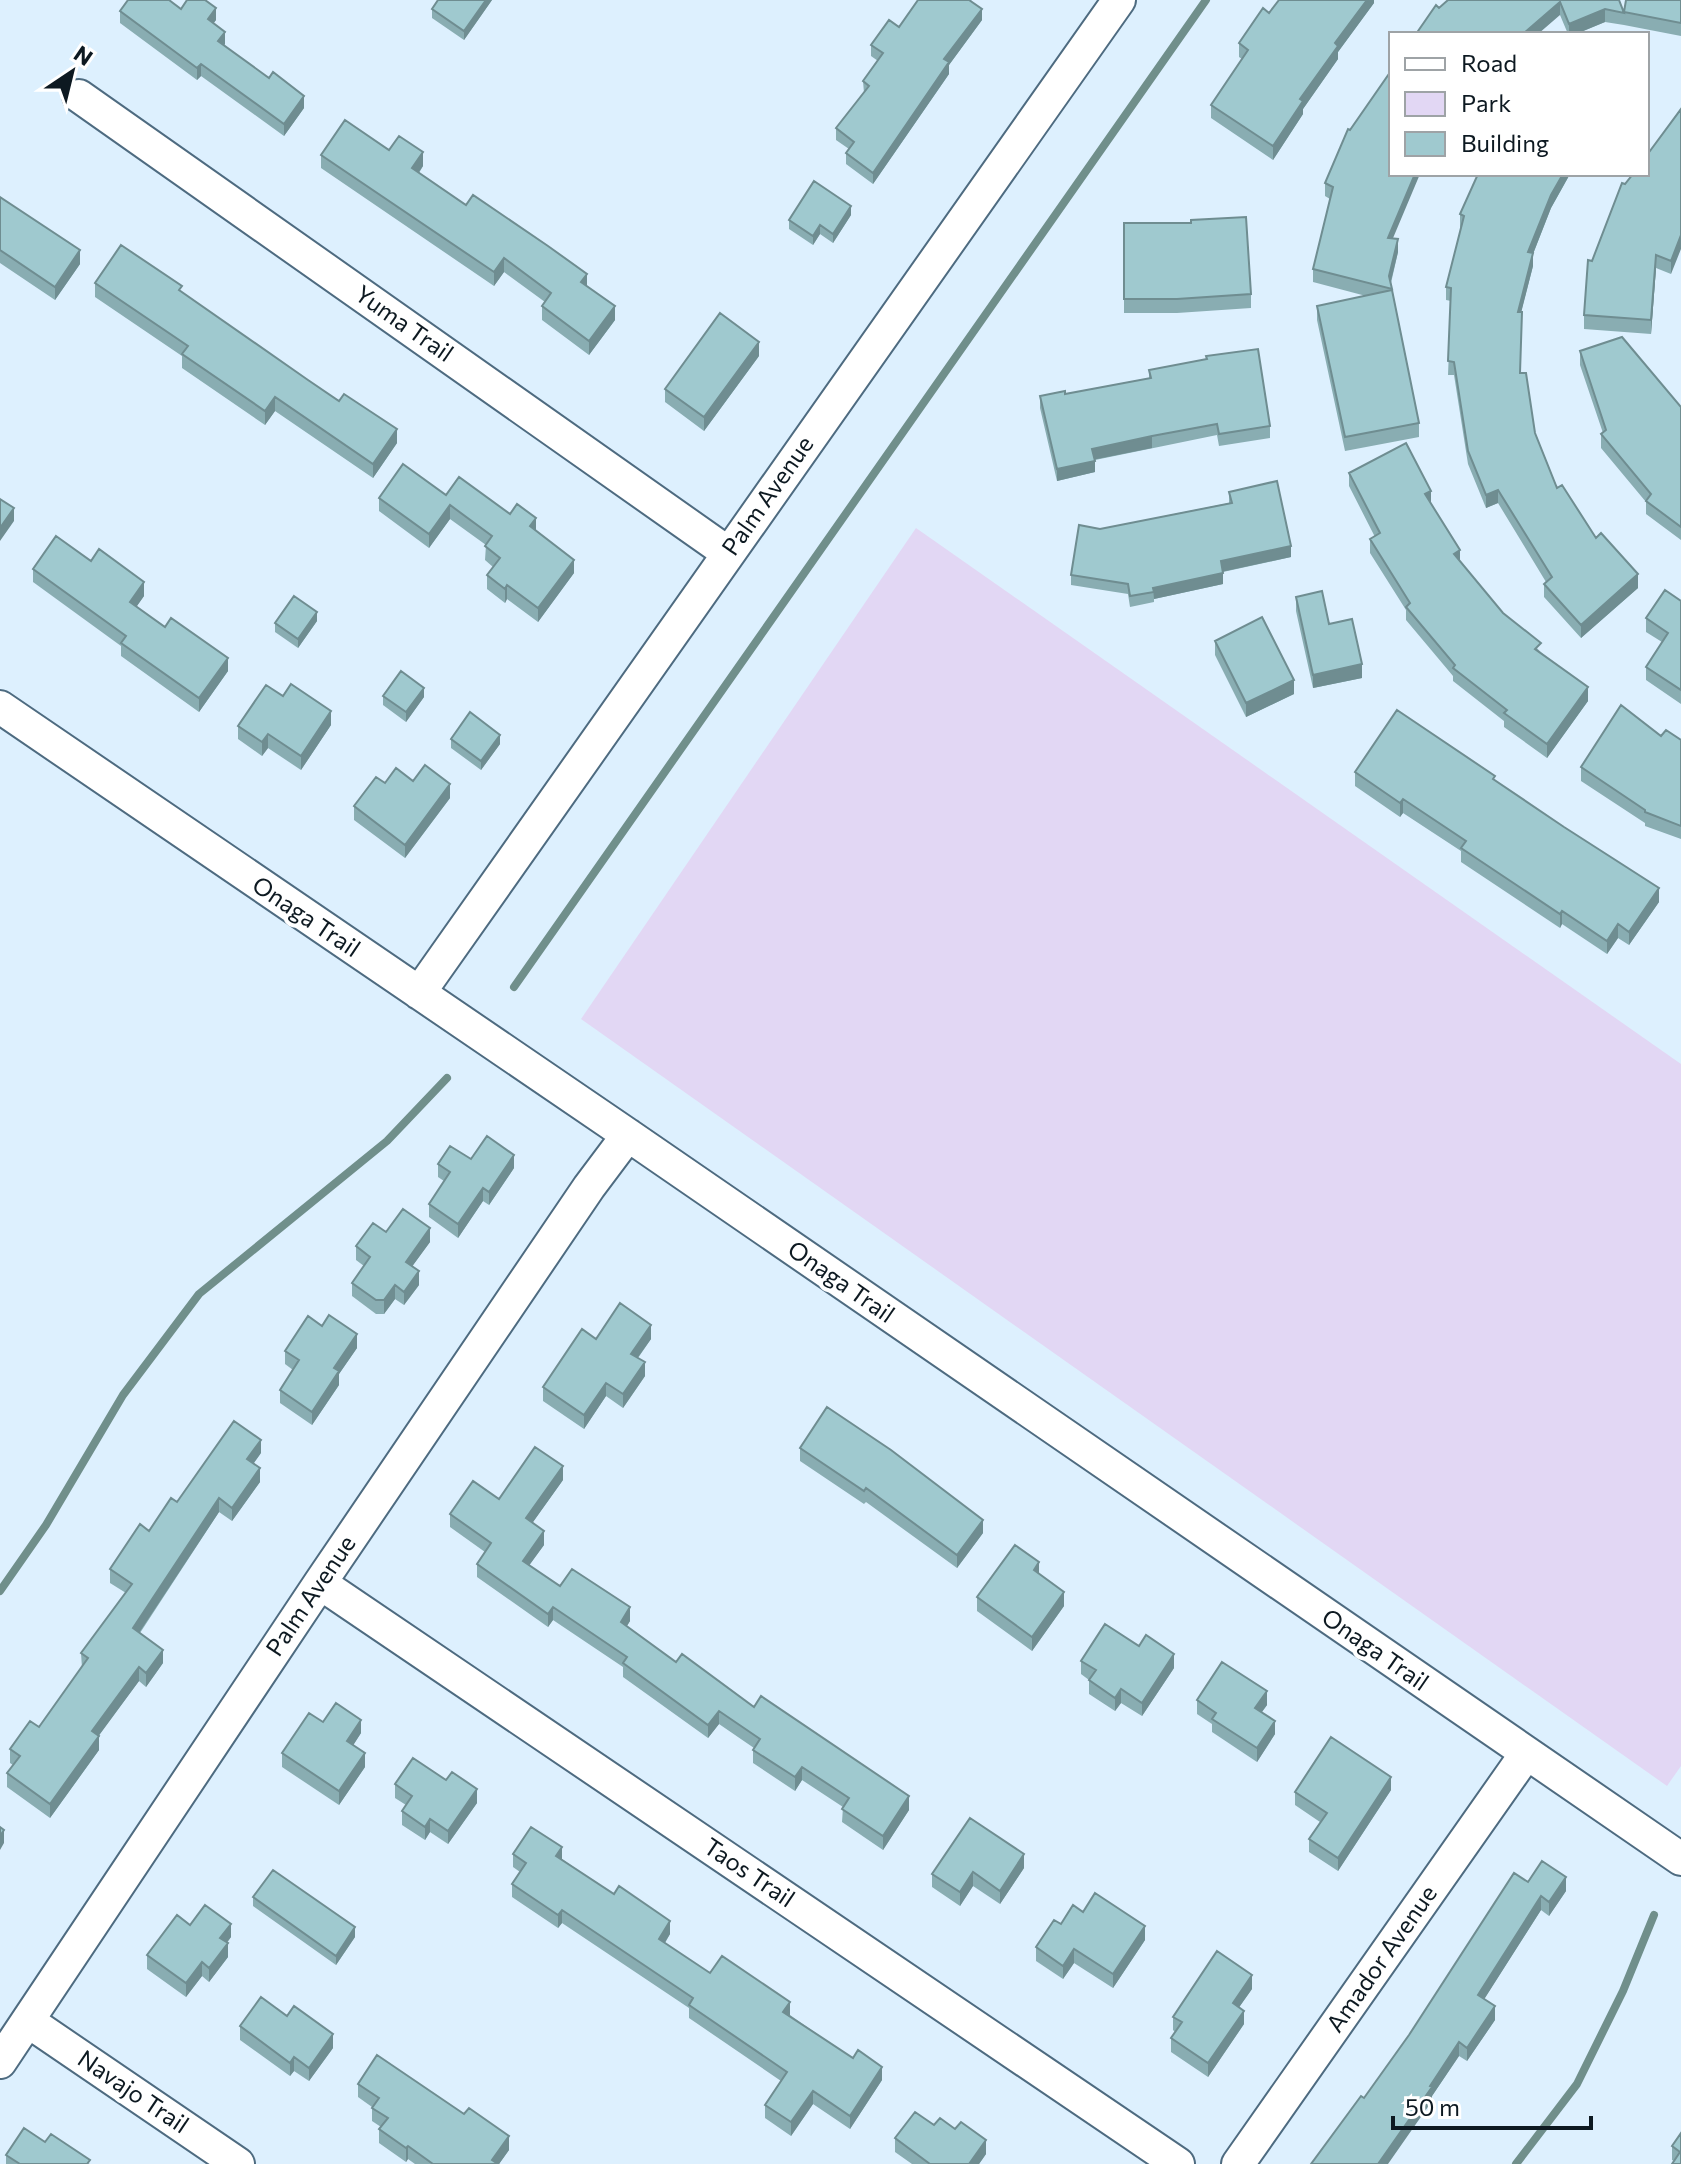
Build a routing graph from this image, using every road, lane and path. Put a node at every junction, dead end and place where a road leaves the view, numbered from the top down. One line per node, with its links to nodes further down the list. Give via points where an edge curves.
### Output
1 (1103, 6): 3 (street, Palm Avenue)
2 (79, 96): 3 (street, Yuma Trail)
3 (728, 553): 5 (street, Palm Avenue)
4 (0, 707): 5 (street, Onaga Trail)
5 (419, 993): 6 (street, Onaga Trail)
6 (628, 1135): 7 (street, Palm Avenue); 8 (street, Onaga Trail)
7 (320, 1583): 10 (street, Palm Avenue); 13 (street, Taos Trail)
8 (1526, 1754): 9 (street, Onaga Trail); 14 (street, Amador Avenue)
9 (1681, 1859)
10 (28, 2021): 11 (street, Palm Avenue); 12 (street, Navajo Trail)
11 (0, 2062)
12 (238, 2164)
13 (1178, 2164)
14 (1238, 2164)

